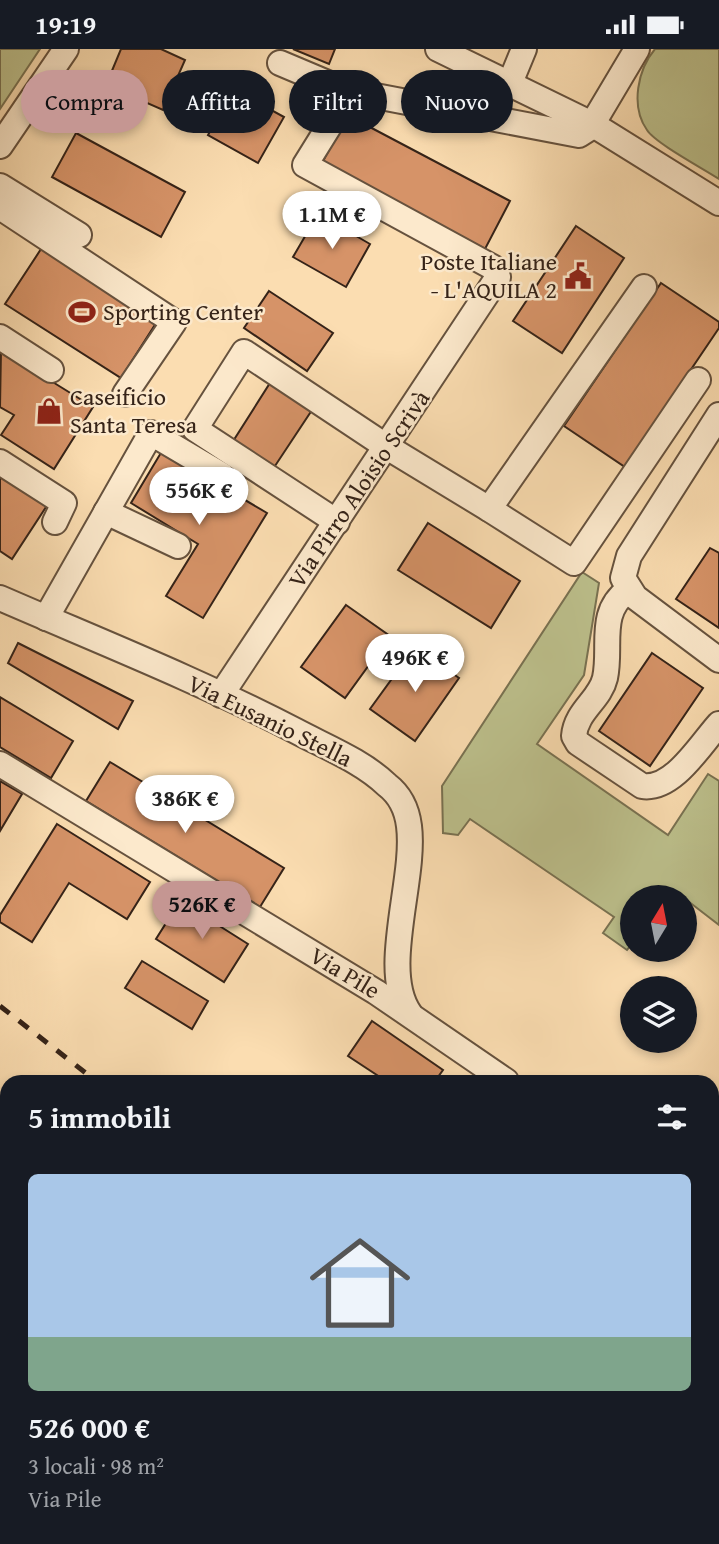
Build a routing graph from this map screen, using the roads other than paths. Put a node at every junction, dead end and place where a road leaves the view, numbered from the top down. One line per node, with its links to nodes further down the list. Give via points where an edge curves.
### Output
1 (66, 49): 13 (street)
2 (438, 49): 7 (street)
3 (524, 49): 8 (street)
4 (637, 49): 11 (street)
5 (280, 63): 6 (street)
6 (295, 70)
7 (482, 70)
8 (513, 76)
9 (513, 84): 11 (street)
10 (387, 98): 11 (street, via 562,133 581,135)
11 (592, 124): 15 (street)
12 (325, 133): 24 (street, Via Pirro Aloisio Scrivà, via 305,165 498,272 496,284)
13 (1, 141)
14 (0, 186): 17 (street)
15 (719, 203)
16 (0, 207): 22 (street, via 174,322)
17 (79, 235)
18 (643, 287): 27 (street)
19 (0, 337): 20 (street)
20 (51, 370)
21 (698, 380): 27 (street, via 574,563)
22 (125, 394)
23 (719, 415): 32 (street, via 629,556 623,578)
24 (387, 447): 27 (street); 30 (street, Via Pirro Aloisio Scrivà); 30 (street, via 244,352 195,429)
25 (0, 462): 29 (street, via 64,503)
26 (222, 475): 28 (street, via 151,433)
27 (489, 509)
28 (106, 512): 31 (street); 34 (street)
29 (55, 522)
30 (337, 522): 36 (street, Via Pirro Aloisio Scrivà)
31 (178, 545)
32 (628, 590): 35 (street); 37 (street, via 608,617 605,679 578,719 578,743 651,788 668,780)
33 (0, 598): 34 (street, Via Eusanio Stella)
34 (46, 618): 36 (street, Via Eusanio Stella)
35 (719, 660)
36 (222, 695): 39 (street, Via Eusanio Stella, via 326,746 394,790 409,826)
37 (719, 725)
38 (0, 764): 40 (street, Via Pile)
39 (400, 941): 40 (street, Via Eusanio Stella, via 393,960 379,973 363,976); 41 (street, Via Eusanio Stella, via 398,986)
40 (340, 971): 41 (street, Via Pile)
41 (410, 1014): 42 (street, Via Pile)
42 (497, 1075)

